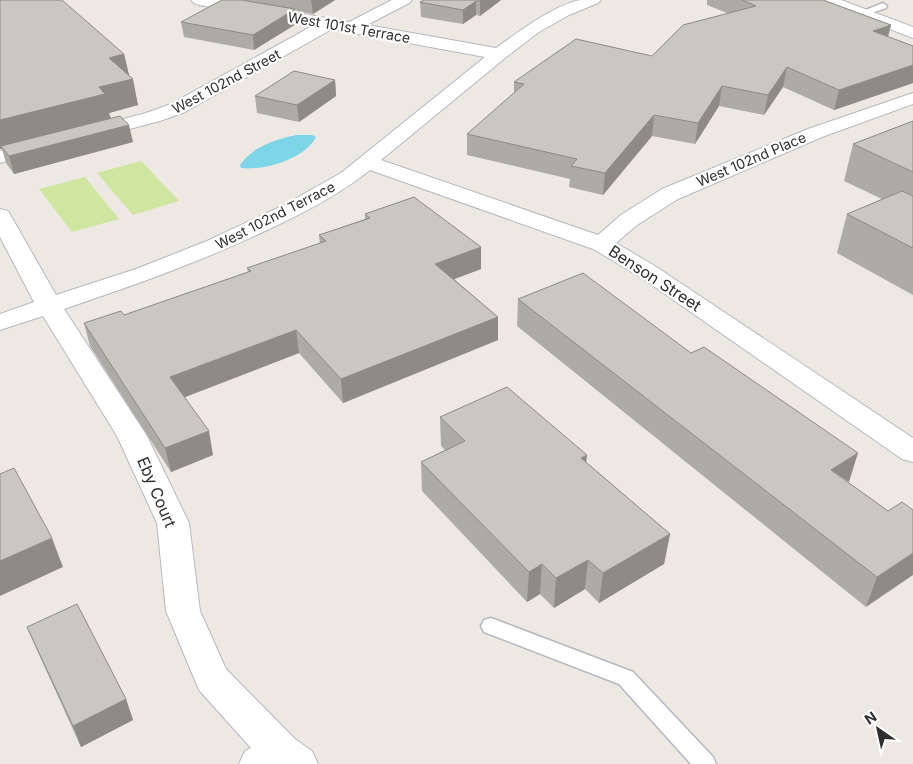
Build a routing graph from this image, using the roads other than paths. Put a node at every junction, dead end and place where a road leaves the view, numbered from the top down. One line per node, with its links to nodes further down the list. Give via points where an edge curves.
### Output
1 (199, 0): 7 (street, West 101st Terrace)
2 (404, 0): 8 (street)
3 (827, 0): 5 (street)
4 (587, 1): 10 (street, West 102nd Terrace, via 533,29)
5 (864, 6): 6 (street, via 883,6); 9 (street)
6 (898, 11)
7 (330, 23): 8 (street, West 101st Terrace); 12 (street, West 102nd Street, via 178,108)
8 (352, 27): 10 (street, West 101st Terrace)
9 (913, 33)
10 (499, 54): 15 (street, West 102nd Terrace)
11 (913, 98): 17 (street, West 102nd Place, via 815,132 670,194 629,220)
12 (76, 137)
13 (57, 142): 14 (street)
14 (0, 157)
15 (368, 162): 17 (street, Benson Street); 18 (street, West 102nd Terrace, via 348,178 292,210 215,246)
16 (0, 216): 18 (street, Eby Court)
17 (601, 244): 20 (street, Benson Street, via 647,271)
18 (49, 306): 19 (street, West 102nd Terrace); 22 (street, Eby Court, via 132,436 173,523 183,611 212,679)
19 (0, 322)
20 (913, 452)
21 (491, 626): 23 (lane, via 626,678)
22 (279, 760)
23 (705, 764)

